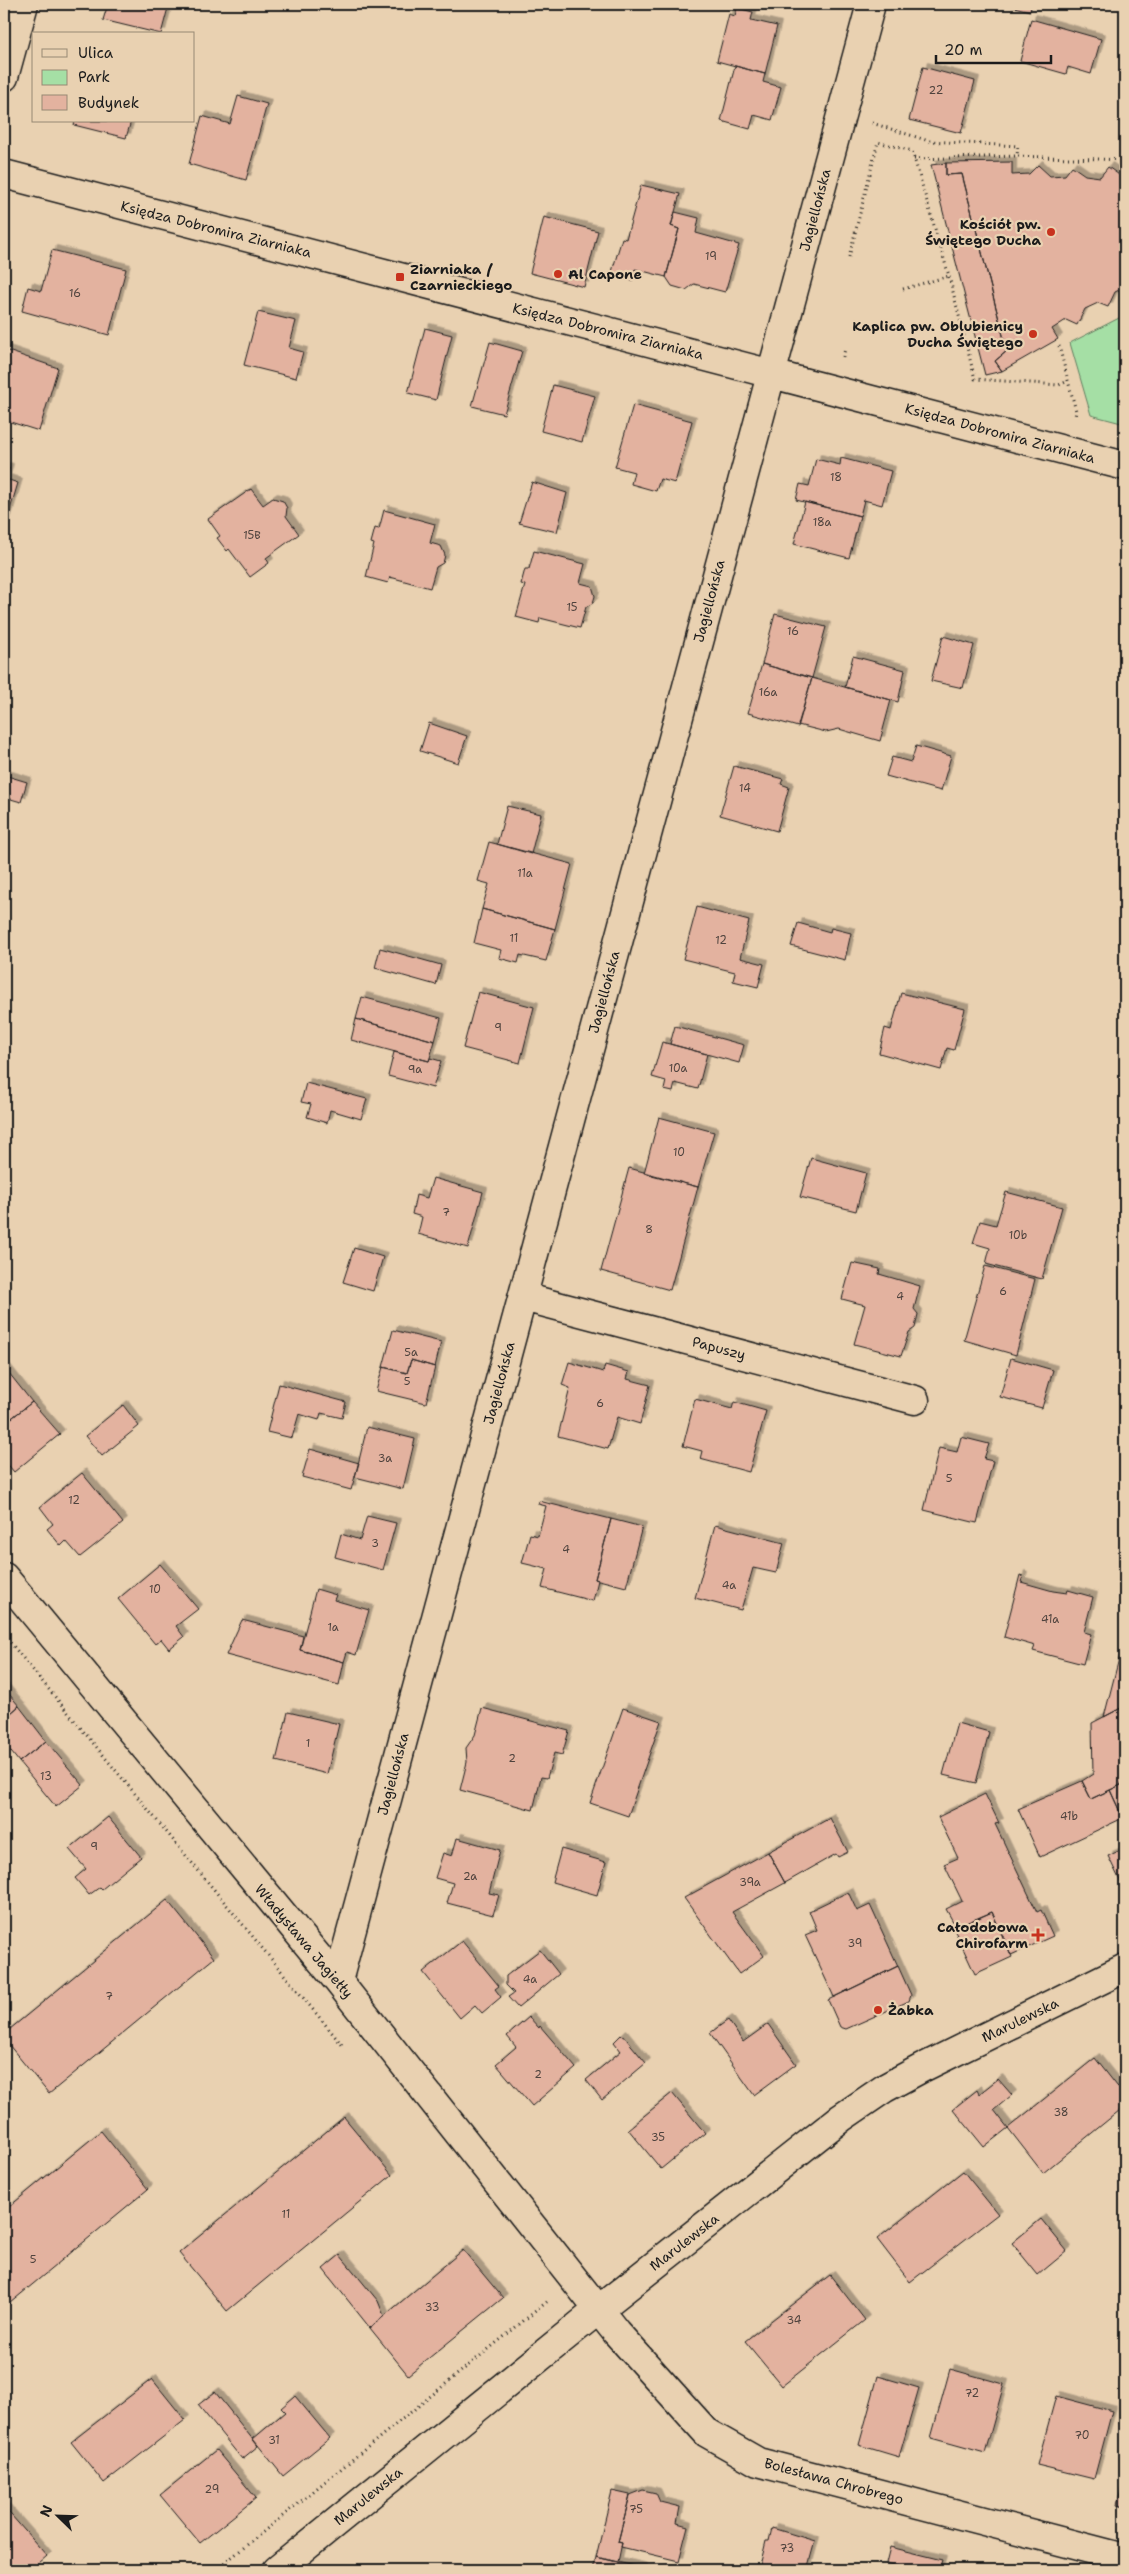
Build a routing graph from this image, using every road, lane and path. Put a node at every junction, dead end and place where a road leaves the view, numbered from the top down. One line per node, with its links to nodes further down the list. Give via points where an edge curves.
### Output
1 (24, 4): 3 (street)
2 (871, 4): 13 (street, Jagiellońska)
3 (4, 77)
4 (867, 122): 5 (path, via 929,141 1018,146)
5 (1018, 156): 6 (path); 7 (path)
6 (914, 159): 9 (path, via 912,151 878,142); 10 (path)
7 (1125, 160)
8 (4, 174): 13 (street, Księdza Dobromira Ziarniaka)
9 (848, 257)
10 (949, 276): 11 (path); 14 (path, via 975,380)
11 (903, 289)
12 (1059, 346): 14 (path)
13 (771, 373): 16 (street, Księdza Dobromira Ziarniaka); 17 (street, Jagiellońska)
14 (1068, 382): 15 (path, via 1076,411)
15 (1074, 420)
16 (1125, 466)
17 (523, 1297): 18 (street, Papuszy); 22 (street, Jagiellońska)
18 (915, 1400)
19 (4, 1577): 22 (street, Władysława Jagiełły)
20 (4, 1635): 23 (path)
21 (1125, 1968): 25 (street, Marulewska, via 885,2088 841,2118)
22 (338, 1981): 24 (street, Władysława Jagiełły)
23 (346, 2050)
24 (574, 2280): 25 (street, Władysława Jagiełły); 27 (path)
25 (598, 2310): 26 (street, Bolesława Chrobrego, via 707,2433 758,2462); 28 (street, Marulewska)
26 (1125, 2558)
27 (216, 2570)
28 (277, 2570)

